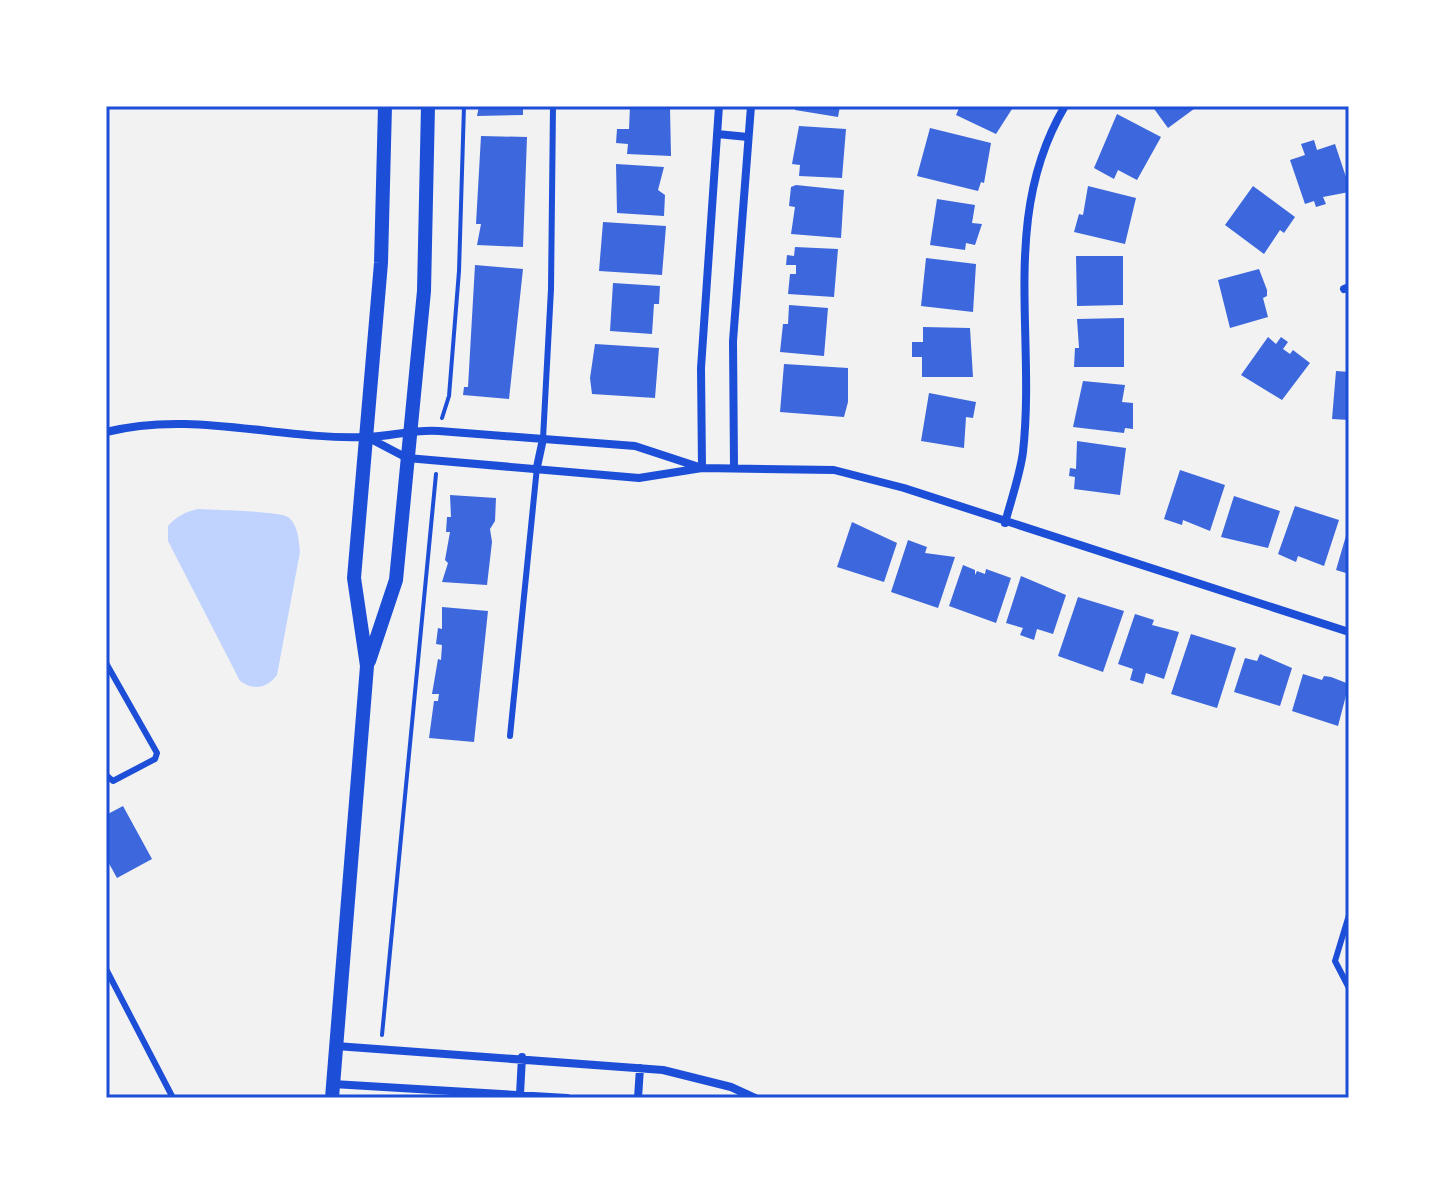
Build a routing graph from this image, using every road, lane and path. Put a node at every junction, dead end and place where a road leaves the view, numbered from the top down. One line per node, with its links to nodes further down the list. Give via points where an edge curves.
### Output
1 (385, 106): 13 (street, via 381,263)
2 (428, 106): 11 (street, via 424,291)
3 (464, 106): 10 (path, via 459,271 449,396)
4 (553, 106): 14 (lane)
5 (719, 106): 8 (street)
6 (751, 106): 9 (street)
7 (1065, 106): 20 (street, via 1033,177 1025,220 1023,453)
8 (717, 134): 9 (street); 18 (street, via 701,368)
9 (748, 137): 17 (street, via 733,341)
10 (442, 416)
11 (410, 429): 13 (street); 14 (street); 15 (street)
12 (106, 432): 13 (street, via 155,423)
13 (367, 437): 15 (street); 23 (street, via 354,578)
14 (543, 439): 16 (street); 18 (street, via 635,446)
15 (407, 458): 16 (street); 23 (street, via 396,580)
16 (537, 467): 18 (street, via 639,478); 24 (lane)
17 (734, 467): 18 (street); 20 (street, via 834,470)
18 (702, 468)
19 (437, 472): 29 (path)
20 (1005, 523): 21 (street)
21 (1349, 632)
22 (106, 663): 25 (lane, via 157,753 113,781)
23 (367, 666): 30 (street)
24 (510, 736)
25 (106, 775)
26 (1349, 915): 28 (lane, via 1335,961)
27 (106, 969): 35 (lane)
28 (1349, 988)
29 (382, 1033)
30 (336, 1046): 31 (street); 33 (street)
31 (522, 1057): 32 (street); 34 (street)
32 (640, 1068): 37 (street); 38 (street, via 731,1087)
33 (333, 1091): 34 (street)
34 (520, 1094): 36 (street)
35 (173, 1098)
36 (567, 1098)
37 (638, 1098)
38 (755, 1098)

